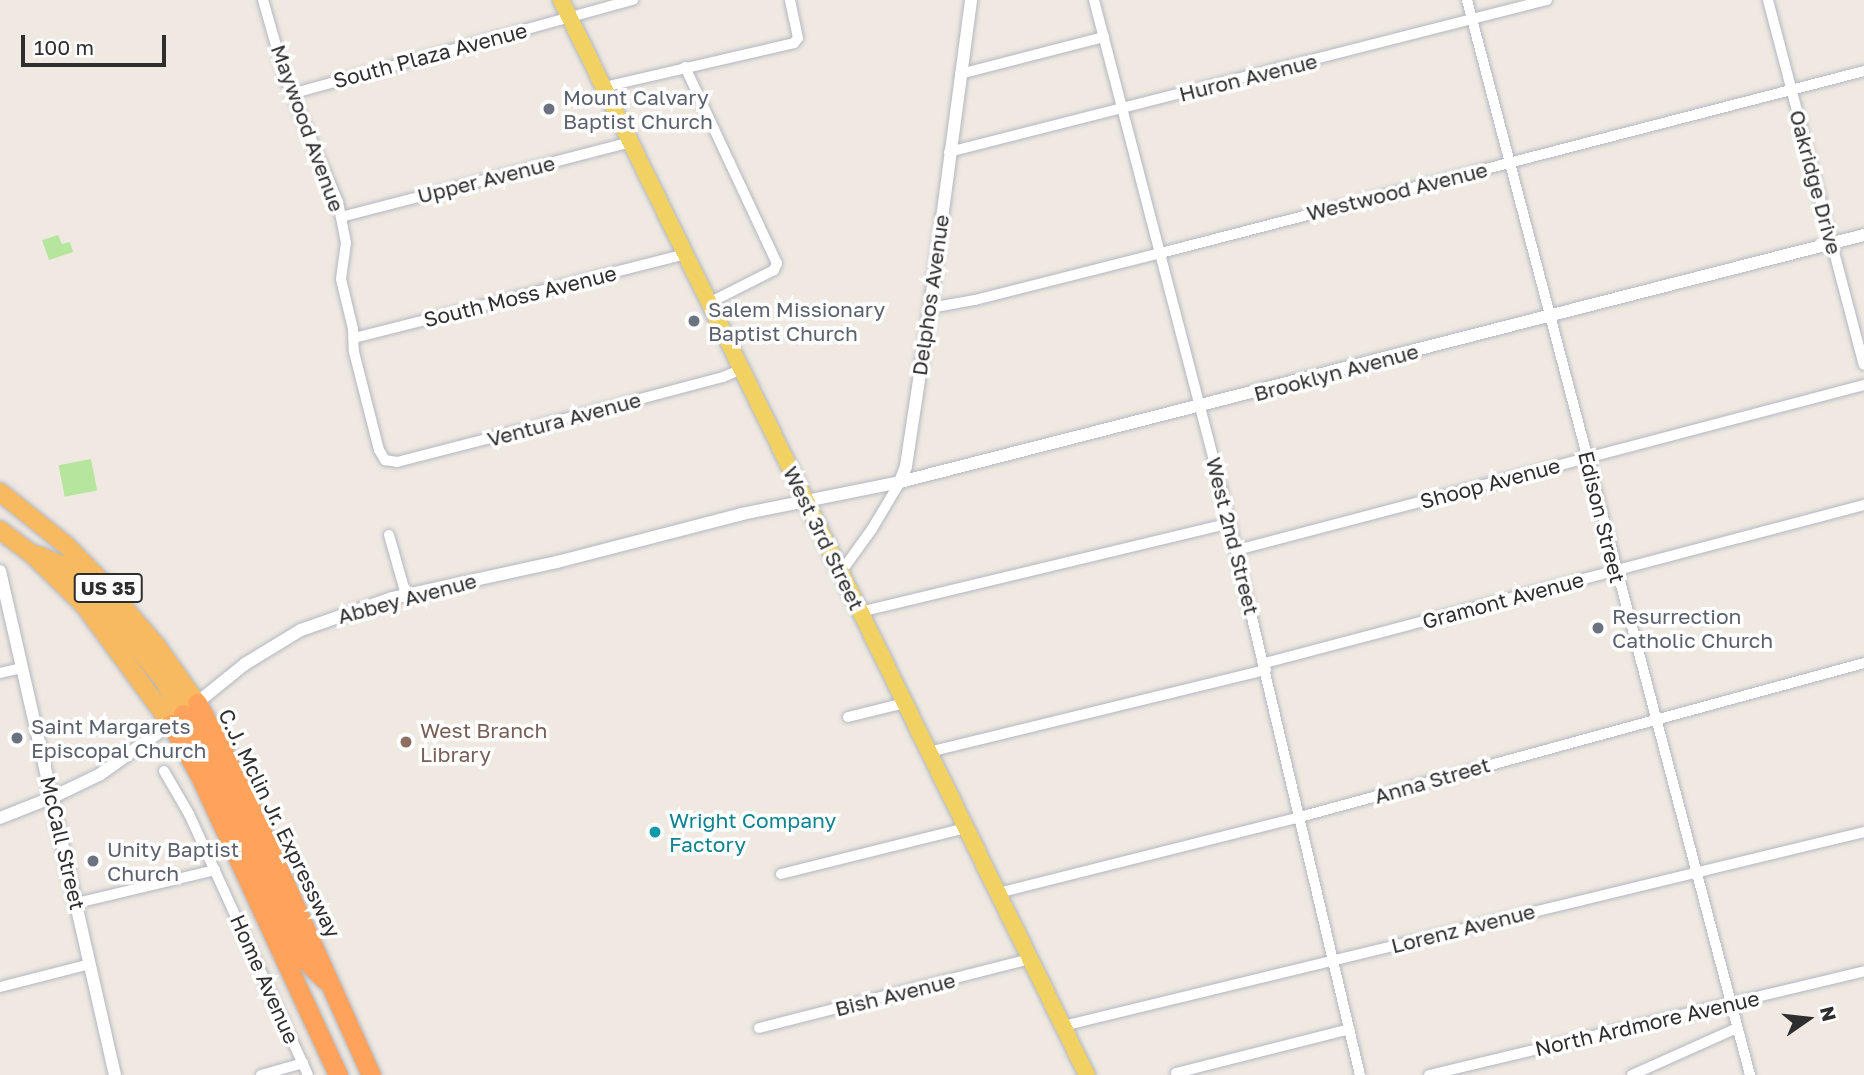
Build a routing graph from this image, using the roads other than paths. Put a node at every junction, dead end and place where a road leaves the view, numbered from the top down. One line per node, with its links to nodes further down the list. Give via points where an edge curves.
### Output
1 (263, 0): 18 (street, Maywood Avenue)
2 (561, 0): 10 (main road, West 3rd Street)
3 (633, 0): 10 (street, South Plaza Avenue)
4 (790, 0): 13 (street, via 798,38 794,43)
5 (971, 0): 15 (street, Delphos Avenue)
6 (1094, 0): 12 (street, West 2nd Street)
7 (1468, 0): 11 (street, Edison Street)
8 (1547, 0): 11 (street, Huron Avenue)
9 (1768, 0): 17 (street, Oakridge Drive)
10 (569, 16): 16 (main road, West 3rd Street); 18 (street, South Plaza Avenue)
11 (1473, 20): 19 (street, Huron Avenue); 22 (street, Edison Street)
12 (1104, 37): 15 (street); 19 (street, West 2nd Street)
13 (685, 67): 16 (street); 28 (street, via 778,263 774,270)
14 (1864, 71): 17 (street, Westwood Avenue)
15 (960, 74): 21 (street, Delphos Avenue)
16 (604, 87): 20 (main road, West 3rd Street)
17 (1792, 90): 22 (street, Westwood Avenue); 25 (street, Oakridge Drive)
18 (291, 94): 23 (street, Maywood Avenue, via 332,182)
19 (1123, 109): 21 (street, Huron Avenue); 26 (street, West 2nd Street)
20 (631, 142): 23 (street, Upper Avenue); 27 (main road, West 3rd Street)
21 (949, 152): 29 (street, Delphos Avenue)
22 (1510, 162): 26 (street, Westwood Avenue); 30 (street, Edison Street)
23 (341, 216): 31 (street, Maywood Avenue, via 346,253 341,279)
24 (1864, 235): 25 (street, Brooklyn Avenue)
25 (1832, 243): 30 (street, Brooklyn Avenue); 32 (street, Oakridge Drive)
26 (1161, 253): 29 (street, Westwood Avenue); 35 (street, West 2nd Street)
27 (685, 254): 28 (main road, West 3rd Street); 31 (street, South Moss Avenue)
28 (709, 303): 33 (main road, West 3rd Street)
29 (930, 308): 38 (street, Delphos Avenue)
30 (1550, 317): 35 (street, Brooklyn Avenue); 36 (street, Edison Street)
31 (354, 338): 37 (street, Maywood Avenue, via 379,450)
32 (1864, 365)
33 (742, 369): 37 (street, Ventura Avenue, via 397,462); 40 (main road, West 3rd Street)
34 (1864, 384): 36 (street, Shoop Avenue)
35 (1201, 407): 38 (street, Brooklyn Avenue); 42 (street, West 2nd Street)
36 (1587, 457): 45 (street, Shoop Avenue); 47 (street, Edison Street)
37 (386, 460)
38 (900, 482): 40 (street, Brooklyn Avenue); 48 (street, Delphos Avenue)
39 (0, 492): 57 (highway, C.J. Mclin Jr. Expressway / US 35, via 66,545 156,645)
40 (806, 501): 48 (main road, West 3rd Street); 49 (street, Abbey Avenue)
41 (1864, 505): 47 (street, Gramont Avenue)
42 (1230, 523): 45 (street, West 2nd Street); 51 (street)
43 (0, 530): 57 (highway, via 31,553 59,562 82,582 133,640)
44 (389, 535): 49 (street)
45 (1237, 550): 53 (street, West 2nd Street)
46 (0, 571): 50 (street, McCall Street)
47 (1616, 571): 53 (street, Gramont Avenue); 59 (street, Edison Street)
48 (841, 572): 51 (main road, West 3rd Street)
49 (406, 595): 57 (street, Abbey Avenue, via 301,630 245,664)
50 (4, 608): 54 (street, McCall Street)
51 (860, 612): 56 (main road, West 3rd Street)
52 (1864, 663): 59 (street, Anna Street)
53 (1265, 666): 60 (street, Gramont Avenue); 63 (street, West 2nd Street)
54 (22, 668): 55 (street); 62 (street, McCall Street)
55 (0, 673)
56 (905, 703): 58 (street); 60 (main road, West 3rd Street)
57 (184, 714): 62 (street, Abbey Avenue, via 121,762); 87 (highway, C.J. Mclin Jr. Expressway / US 35, via 199,774); 88 (highway, via 298,953 331,986)
58 (848, 717)
59 (1655, 718): 63 (street, Anna Street); 68 (street, Edison Street)
60 (929, 752): 65 (main road, West 3rd Street)
61 (164, 771): 67 (street, Home Avenue)
62 (53, 797): 64 (street, Abbey Avenue); 71 (street, McCall Street)
63 (1300, 817): 70 (street, Anna Street); 73 (street, West 2nd Street)
64 (0, 818)
65 (966, 828): 69 (street); 70 (main road, West 3rd Street)
66 (1864, 832): 68 (street, Lorenz Avenue)
67 (215, 870): 71 (street); 82 (street, Home Avenue)
68 (1696, 872): 73 (street, Lorenz Avenue); 77 (street, Edison Street)
69 (781, 874)
70 (998, 893): 72 (main road, West 3rd Street)
71 (77, 904): 74 (street, McCall Street)
72 (1030, 958): 78 (main road, West 3rd Street); 79 (street, Bish Avenue)
73 (1334, 959): 78 (street, Lorenz Avenue); 81 (street, West 2nd Street)
74 (90, 964): 76 (street); 84 (street, McCall Street)
75 (1864, 971): 77 (street, North Ardmore Avenue)
76 (0, 987)
77 (1731, 1002): 80 (street, Edison Street); 91 (street, North Ardmore Avenue)
78 (1063, 1026): 89 (main road, West 3rd Street)
79 (760, 1028)
80 (1737, 1028): 92 (street); 93 (street, Edison Street)
81 (1350, 1029): 83 (street); 90 (street, West 2nd Street)
82 (303, 1063): 85 (street); 86 (street, Home Avenue)
83 (1176, 1073)
84 (116, 1075)
85 (261, 1075)
86 (308, 1075)
87 (338, 1075)
88 (371, 1075)
89 (1087, 1075)
90 (1360, 1075)
91 (1429, 1075)
92 (1632, 1075)
93 (1750, 1075)

